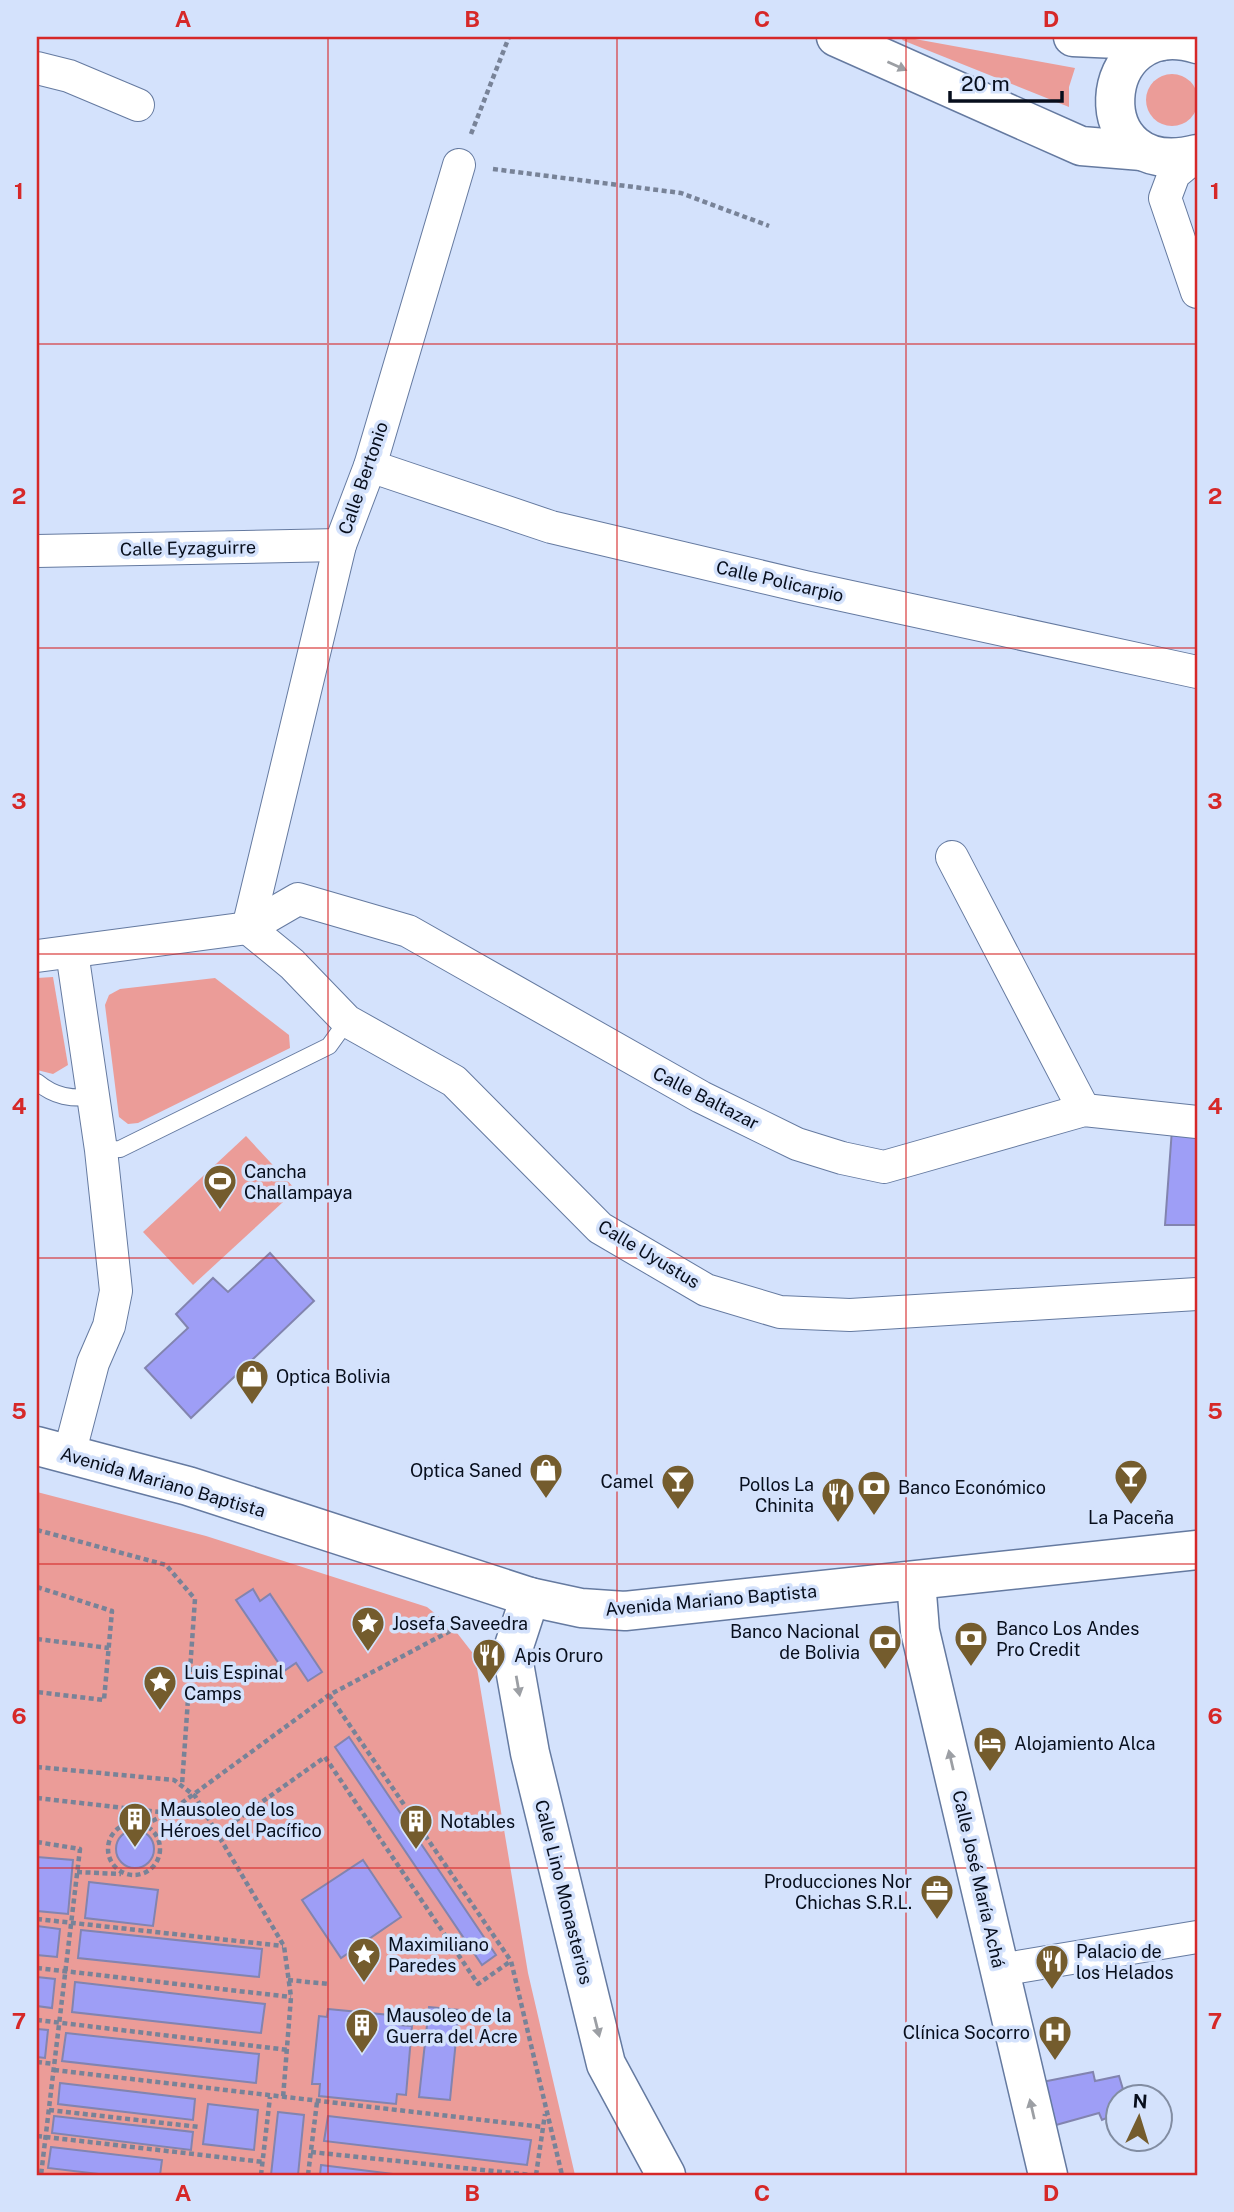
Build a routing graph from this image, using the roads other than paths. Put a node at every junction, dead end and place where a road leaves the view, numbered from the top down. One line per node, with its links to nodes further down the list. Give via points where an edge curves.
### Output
1 (836, 37): 6 (main road, one-way to 6, via 1081,146)
2 (1073, 37): 3 (main road)
3 (1188, 42): 6 (main road, via 1145,47 1120,72 1113,107 1126,139)
4 (37, 68): 5 (street)
5 (138, 105)
6 (1142, 151): 7 (main road, via 1159,158)
7 (1197, 154): 9 (street, via 1174,174 1165,198)
8 (459, 165): 10 (street, Calle Bertonio)
9 (1197, 292)
10 (370, 466): 11 (street, Calle Bertonio); 13 (street, Calle Policarpio, via 551,527)
11 (340, 545): 12 (street, Calle Eyzaguirre); 15 (street, Calle Bertonio)
12 (37, 551)
13 (1197, 672)
14 (952, 857): 21 (street)
15 (248, 928): 16 (street); 18 (street, Calle Uyustus, via 292,964); 21 (street, Calle Baltazar, via 299,899 408,931 701,1097 797,1144 842,1158 884,1167)
16 (72, 952): 17 (street); 20 (street)
17 (37, 956)
18 (347, 1021): 23 (lane, via 329,1046 120,1149); 24 (street, Calle Uyustus, via 454,1081 600,1228 706,1290 780,1311 850,1315)
19 (37, 1082): 20 (lane, via 49,1092 71,1099)
20 (94, 1097): 23 (street)
21 (1084, 1110): 22 (street, Calle Baltazar)
22 (1197, 1122)
23 (101, 1150): 25 (street, via 116,1291 109,1326)
24 (1197, 1294)
25 (53, 1451): 28 (main road, Avenida Mariano Baptista, via 188,1486)
26 (1197, 1550): 27 (main road, Avenida Mariano Baptista)
27 (916, 1581): 28 (main road, Avenida Mariano Baptista, via 625,1611); 30 (main road, Calle José María Achá, one-way to 27, via 920,1631)
28 (530, 1597): 31 (main road, Calle Lino Monasterios, one-way to 31, via 512,1652 530,1753 606,2064)
29 (1197, 1937): 30 (street)
30 (1000, 1970): 32 (main road, Calle José María Achá, one-way to 30)
31 (666, 2175)
32 (1048, 2175)

